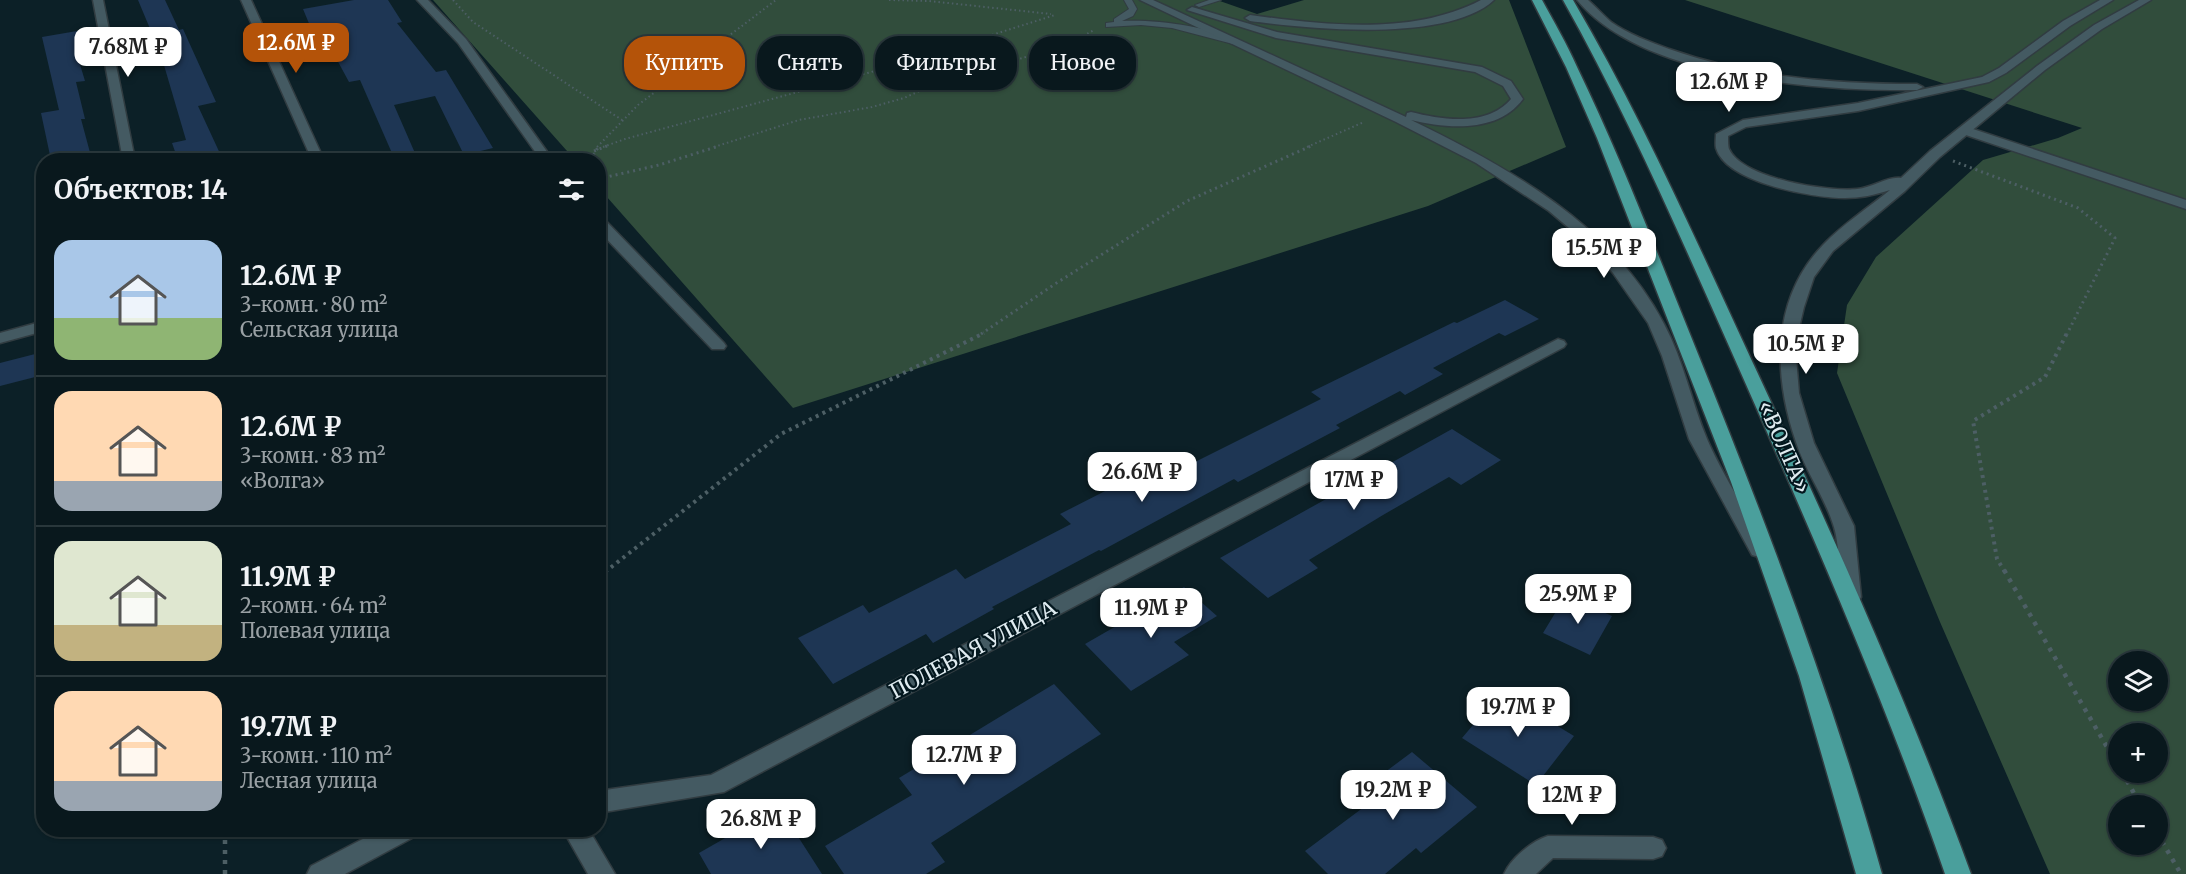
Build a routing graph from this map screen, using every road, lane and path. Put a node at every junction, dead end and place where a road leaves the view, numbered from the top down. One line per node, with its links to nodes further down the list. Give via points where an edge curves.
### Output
1 (98, 0): 27 (street)
2 (246, 0): 28 (street)
3 (422, 0): 29 (street, via 462,41)
4 (453, 0): 24 (path, via 473,22)
5 (776, 0): 24 (path)
6 (889, 0): 26 (path, via 1055,15 897,65 625,139)
7 (1128, 0): 19 (lane, via 1133,9 1130,14)
8 (1145, 0): 20 (street)
9 (1168, 0): 22 (street, via 1276,35 1478,69 1508,84 1517,99 1503,114 1485,120 1443,122 1399,113)
10 (1184, 0): 18 (street)
11 (1217, 0): 18 (lane)
12 (1489, 0): 18 (street, via 1441,19 1364,26 1276,22)
13 (1537, 0): 40 (highway, via 1607,146)
14 (1568, 0): 41 (highway, «ВОЛГА», via 1646,147)
15 (1582, 0): 21 (street, via 1601,21 1640,42 1709,65 1772,78 1846,87 1921,86 1969,79)
16 (2108, 0): 21 (street)
17 (2146, 0): 25 (street, via 2098,27)
18 (1199, 5)
19 (1109, 26): 20 (lane, via 1140,22 1174,24); 32 (path, via 1065,45 944,80 904,98 799,120 659,165)
20 (1247, 46): 22 (street)
21 (2014, 62): 31 (street, via 2004,72 1950,89 1743,124 1730,128 1720,141 1731,159 1754,174 1820,193 1872,192)
22 (1307, 74): 23 (street)
23 (1386, 112): 39 (path, via 1187,201 983,333 781,434); 40 (street, via 1523,183 1580,228 1609,259 1659,328 1699,439)
24 (622, 120): 26 (path)
25 (1964, 130): 30 (street); 33 (street)
26 (594, 151)
27 (128, 153)
28 (315, 153)
29 (542, 153)
30 (1935, 154): 31 (street); 42 (path, via 2078,208 2115,238 2045,377 1973,421 1997,559)
31 (1911, 175): 41 (street, via 1828,248 1807,278 1787,345 1790,393 1806,443 1844,526)
32 (606, 177)
33 (2186, 205)
34 (606, 229): 38 (street)
35 (36, 328): 36 (street)
36 (0, 339)
37 (1558, 344): 43 (street, ПОЛЕВАЯ УЛИЦА, via 715,784)
38 (718, 346)
39 (606, 572)
40 (1781, 592): 53 (highway, via 1854,814)
41 (1852, 601): 54 (highway, «ВОЛГА»)
42 (2108, 749)
43 (606, 800)
44 (225, 837): 49 (path)
45 (390, 837): 50 (street)
46 (580, 837): 51 (street)
47 (1653, 848): 52 (street, via 1548,848)
48 (2168, 852): 55 (path)
49 (225, 874)
50 (320, 874)
51 (602, 874)
52 (1517, 874)
53 (1869, 874)
54 (1958, 874)
55 (2181, 874)

